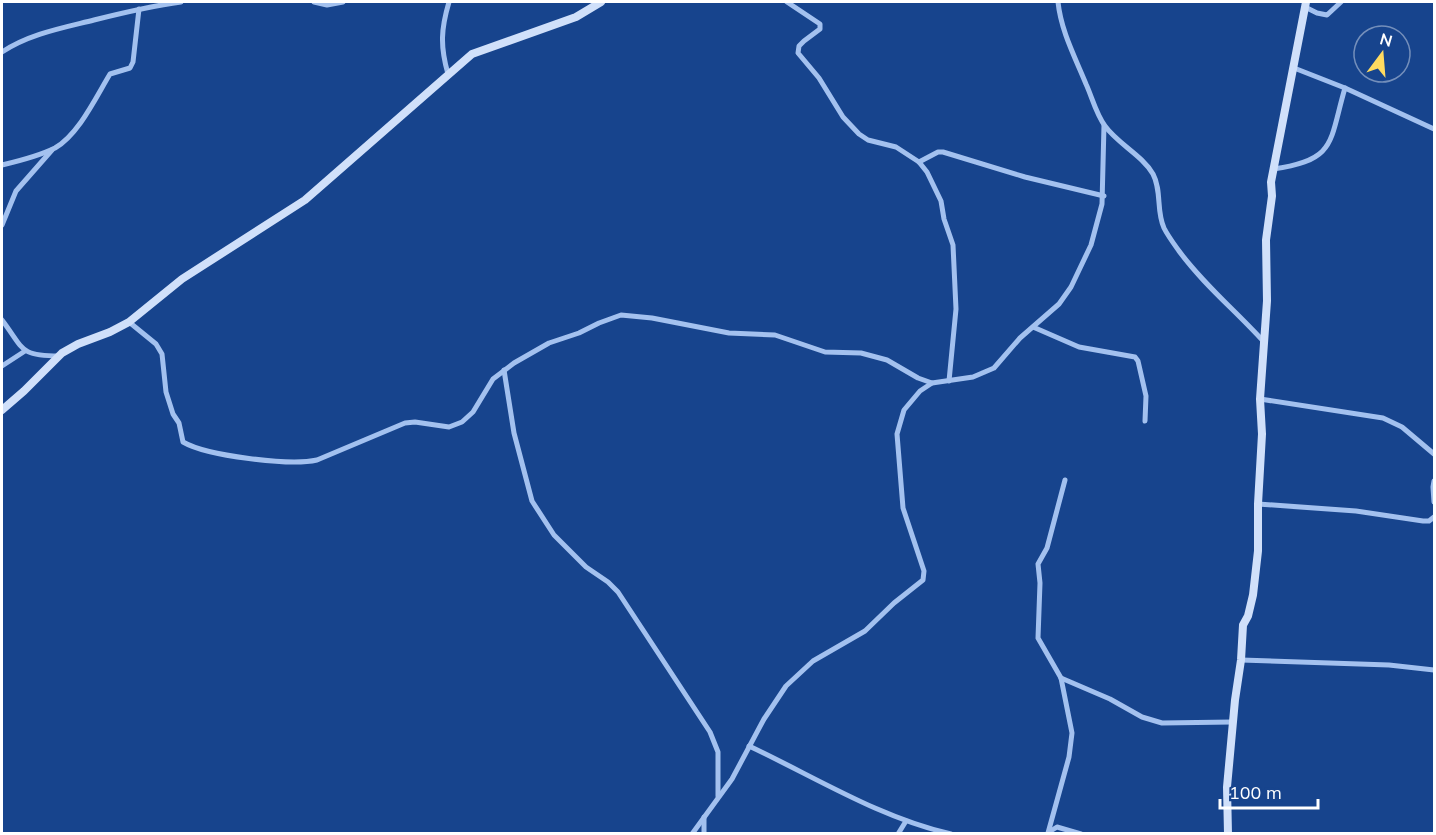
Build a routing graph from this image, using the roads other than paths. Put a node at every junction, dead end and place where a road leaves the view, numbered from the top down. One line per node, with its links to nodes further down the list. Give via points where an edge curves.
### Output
1 (180, 2): 10 (street)
2 (314, 2): 3 (street)
3 (343, 2)
4 (449, 2): 13 (street, via 441,37)
5 (601, 2): 13 (street, via 576,17 472,54)
6 (787, 2): 18 (street, via 820,24 820,29 799,46 798,53 850,124 863,137 896,147)
7 (1058, 2): 15 (street, via 1064,31)
8 (1341, 2): 9 (street, via 1327,15 1317,14)
9 (1305, 4): 12 (street)
10 (139, 9): 11 (street, via 33,36); 17 (street, via 132,66 110,74 72,134)
11 (2, 52)
12 (1294, 68): 14 (street); 20 (street)
13 (448, 74): 24 (street, via 305,200 182,279)
14 (1345, 88): 16 (street); 20 (street, via 1326,149 1296,165)
15 (1104, 124): 21 (street); 26 (street, via 1153,174 1164,228 1186,261)
16 (1434, 129)
17 (54, 148): 19 (street); 22 (street, via 16,191)
18 (919, 162): 21 (street, via 943,152); 32 (street, via 941,201 953,245 956,309)
19 (2, 165)
20 (1273, 169): 26 (street, via 1266,240)
21 (1104, 196): 25 (street, via 1079,273 1059,304)
22 (2, 225)
23 (2, 320): 27 (street)
24 (129, 322): 28 (street); 30 (street, via 156,344 162,354 166,392 183,442 212,452 289,463 317,460 405,423 454,426 473,412 493,379)
25 (1033, 327): 32 (street, via 988,372); 37 (street, via 1079,347 1135,357 1146,396)
26 (1265, 343): 35 (street)
27 (25, 351): 28 (street); 29 (street)
28 (59, 356): 36 (street)
29 (2, 366)
30 (504, 370): 31 (street, via 549,343 621,315 729,333 775,335 825,352 861,353 887,360); 49 (street, via 514,433 532,501 554,535 618,592 710,732 718,752)
31 (918, 378): 33 (street); 34 (street)
32 (949, 381): 33 (street)
33 (932, 383): 34 (street)
34 (920, 391): 48 (street, via 904,410 897,434 903,508 924,571 923,580 865,631 813,661 794,678 778,696)
35 (1260, 399): 38 (street, via 1383,418 1402,427); 42 (street)
36 (2, 410)
37 (1145, 421)
38 (1434, 454)
39 (1065, 480): 46 (street, via 1047,548 1038,564 1038,638)
40 (1434, 481): 41 (street)
41 (1434, 502)
42 (1258, 504): 43 (street, via 1356,511 1423,521); 44 (street, via 1258,551 1253,595 1243,625)
43 (1434, 517)
44 (1241, 660): 45 (street); 47 (street)
45 (1434, 670)
46 (1061, 678): 47 (street, via 1153,721); 52 (street, via 1072,743)
47 (1232, 723): 58 (street)
48 (749, 746): 49 (street); 51 (street)
49 (718, 798): 50 (street)
50 (704, 817): 53 (street); 54 (street)
51 (906, 820): 55 (street); 56 (street)
52 (1048, 833): 57 (street, via 1057,827)
53 (692, 834)
54 (704, 834)
55 (898, 834)
56 (951, 834)
57 (1081, 834)
58 (1228, 834)

